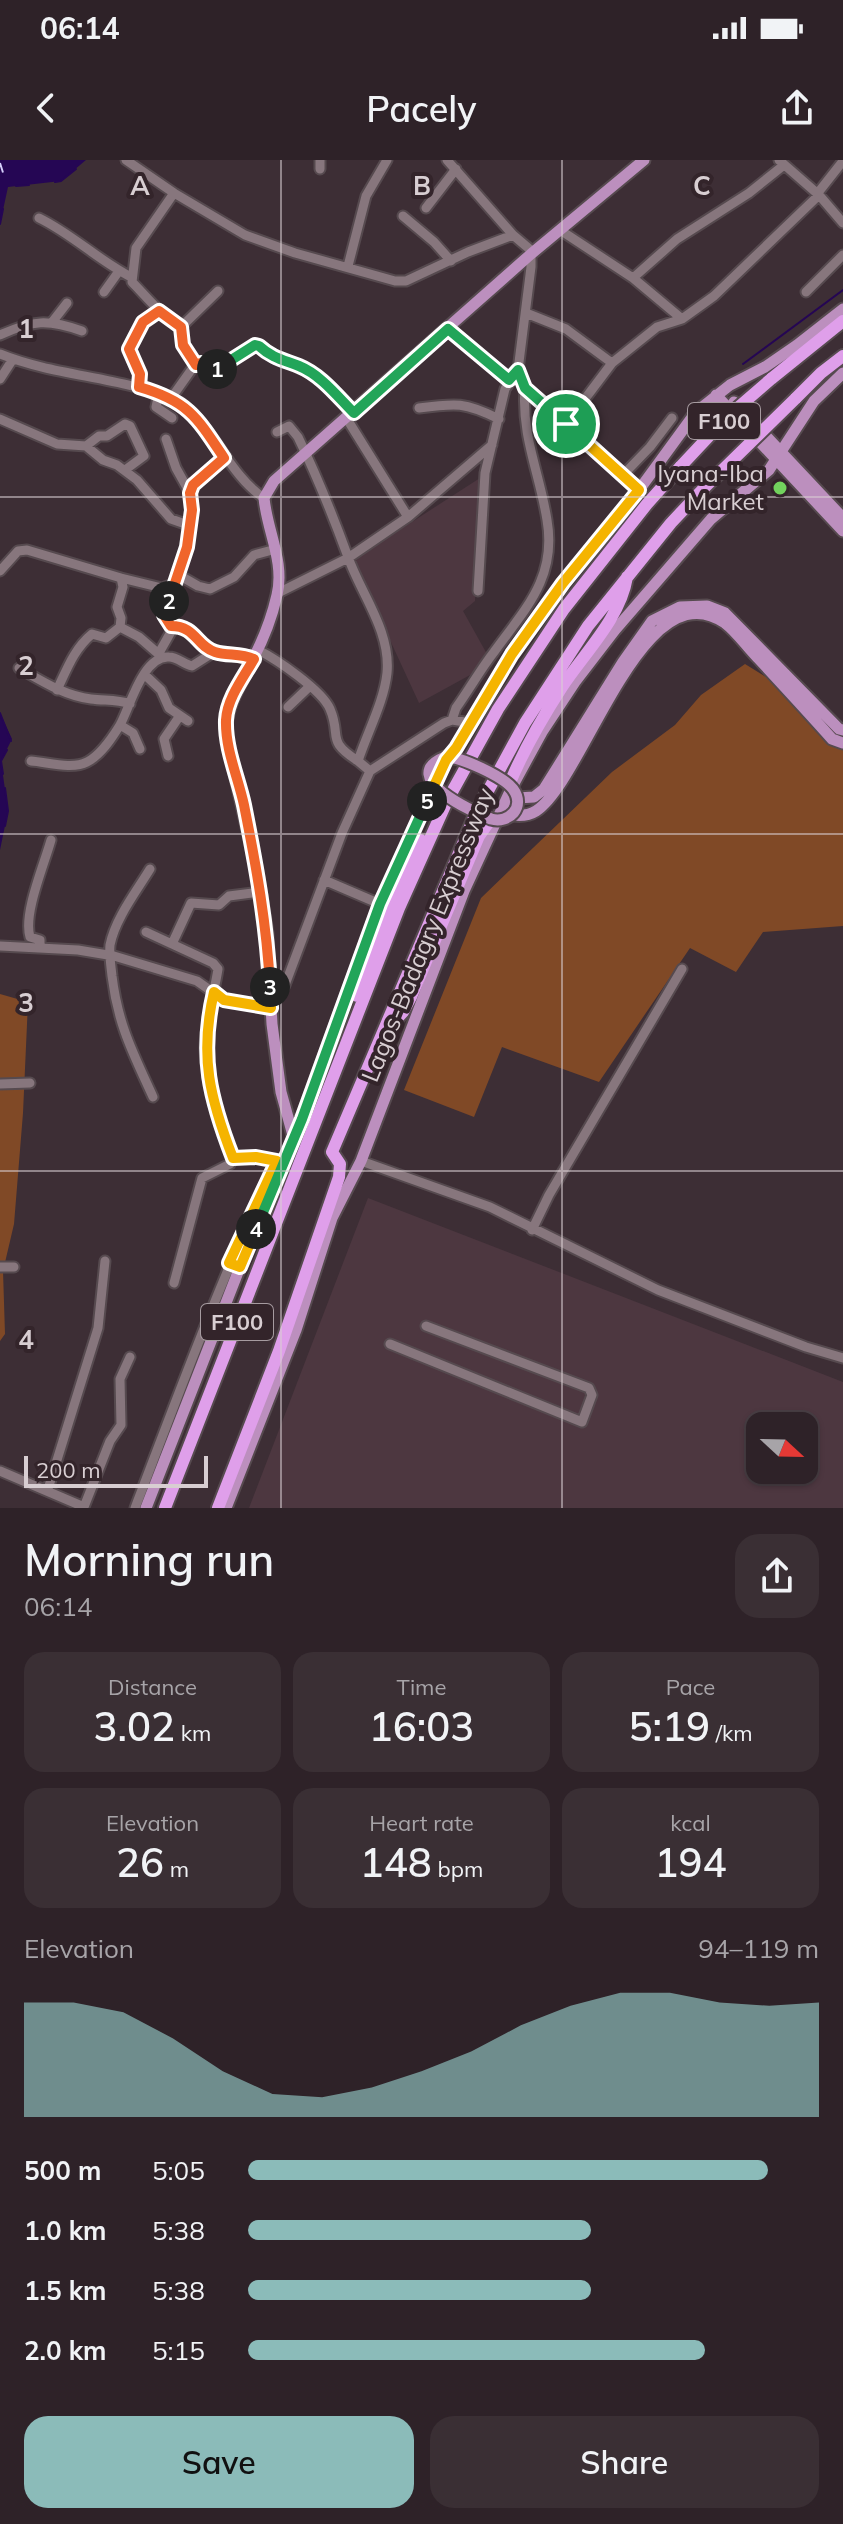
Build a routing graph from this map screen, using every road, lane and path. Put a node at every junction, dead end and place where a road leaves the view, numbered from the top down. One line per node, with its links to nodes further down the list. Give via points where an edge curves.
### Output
1 (126, 160): 8 (street)
2 (387, 160): 19 (street, via 366,196)
3 (447, 160): 7 (street)
4 (644, 160): 14 (main road)
5 (843, 161): 9 (street)
6 (781, 163): 9 (street); 22 (street, via 749,193 677,239)
7 (456, 169): 10 (street); 15 (street)
8 (174, 193): 19 (street, via 245,235); 21 (street, via 139,240)
9 (818, 194): 13 (street); 30 (street, via 714,296)
10 (426, 208)
11 (403, 216): 18 (street)
12 (39, 218): 20 (street)
13 (843, 223)
14 (560, 230): 16 (main road); 22 (street)
15 (513, 235): 16 (street); 18 (street)
16 (532, 253): 29 (street); 34 (main road)
17 (843, 255): 25 (street)
18 (451, 261): 19 (street, via 406,281)
19 (348, 266)
20 (119, 271): 21 (street); 24 (street)
21 (131, 277): 28 (street)
22 (633, 278): 30 (street)
23 (218, 291): 33 (street)
24 (104, 292)
25 (806, 292)
26 (67, 303): 31 (street)
27 (843, 309): 48 (main road, Lagos-Badagry Expressway, via 765,367)
28 (159, 311): 33 (street); 46 (street, via 143,322 129,349 140,374)
29 (526, 313): 40 (street, via 566,329); 42 (street)
30 (682, 319): 40 (street, via 657,327)
31 (53, 321): 35 (street); 36 (street, via 22,325)
32 (843, 321): 78 (highway, Lagos-Badagry Expressway / F100, bridge, via 726,418)
33 (181, 327): 41 (street, via 183,345)
34 (448, 329): 45 (street); 52 (main road)
35 (82, 331)
36 (0, 335)
37 (0, 354): 39 (street)
38 (843, 356): 80 (highway, Lagos-Badagry Expressway / F100, bridge, via 704,488)
39 (13, 359): 44 (street); 46 (street)
40 (612, 363): 57 (street)
41 (196, 365): 50 (street); 52 (street, via 218,369 259,346 324,382)
42 (518, 370): 45 (street); 47 (street)
43 (843, 373): 63 (main road, Lagos-Badagry Expressway, via 814,401)
44 (0, 379)
45 (509, 380): 56 (street)
46 (139, 387): 49 (street)
47 (525, 388): 57 (street); 97 (street, via 527,437 549,534 546,574)
48 (719, 392): 63 (main road); 69 (main road, Lagos-Badagry Expressway, via 696,412)
49 (159, 393): 50 (street); 53 (street, via 156,407)
50 (172, 397): 64 (street, via 191,411)
51 (419, 408): 56 (street, via 467,404)
52 (350, 416): 62 (main road); 72 (street)
53 (172, 418)
54 (672, 418): 68 (street)
55 (0, 419): 61 (street, via 57,444)
56 (499, 419): 60 (street)
57 (566, 424): 68 (street)
58 (277, 432): 62 (street, via 289,426)
59 (166, 439): 70 (street)
60 (492, 445): 65 (street); 67 (street)
61 (86, 446): 66 (street); 66 (street, via 130,426 144,456)
62 (306, 453): 71 (main road, via 274,481); 77 (street)
63 (779, 454): 73 (main road); 75 (main road); 135 (main road, Lagos-Badagry Expressway, via 766,473 729,502 678,555 583,672 542,732 464,891)
64 (224, 458): 70 (street, via 197,479); 71 (street)
65 (473, 463): 67 (street); 72 (street)
66 (125, 470): 74 (street, via 165,514)
67 (485, 473): 83 (street)
68 (623, 475): 69 (street)
69 (639, 490): 98 (main road, Lagos-Badagry Expressway, via 554,595)
70 (190, 493): 74 (street)
71 (264, 498): 76 (main road)
72 (408, 517): 77 (street)
73 (843, 518)
74 (188, 525): 82 (street)
75 (843, 531)
76 (276, 549): 82 (street, via 254,555 234,577 210,589); 84 (main road)
77 (348, 558): 84 (street); 106 (street, via 387,659 384,689)
78 (602, 561): 104 (highway, via 571,588); 126 (highway, Lagos-Badagry Expressway / F100, via 564,609 466,765 399,908)
79 (0, 571): 81 (street, via 18,551 27,550)
80 (627, 576): 108 (highway, via 620,605 562,687); 127 (highway, Lagos-Badagry Expressway / F100, via 564,662 494,779)
81 (121, 578): 82 (street, via 162,588); 86 (street)
82 (176, 579): 85 (street, via 164,615)
83 (478, 591)
84 (278, 593): 88 (main road)
85 (171, 626): 87 (street, via 192,632); 89 (street)
86 (120, 627): 89 (street); 93 (street, via 106,638 92,634 84,641)
87 (214, 652): 88 (street); 89 (street, via 192,666)
88 (256, 654): 92 (street, via 282,664); 116 (main road, via 226,718)
89 (160, 655): 91 (street)
90 (19, 668): 93 (street)
91 (144, 674): 94 (street); 103 (street, via 184,719 164,739)
92 (310, 686): 95 (street); 106 (street, via 329,707 341,749)
93 (57, 690): 94 (street)
94 (130, 704): 99 (street)
95 (288, 707)
96 (598, 710): 100 (main road, via 652,621 668,611 697,605 717,609 737,623); 101 (main road, via 658,628 677,616 695,614 722,621 733,630 832,739); 110 (main road, via 544,789 534,797); 111 (main road, via 549,798 530,814)
97 (452, 720): 98 (street); 107 (street)
98 (471, 723): 117 (main road, Lagos-Badagry Expressway, via 446,760)
99 (120, 725): 102 (street, via 133,733); 105 (street, via 87,762)
100 (843, 730)
101 (843, 743)
102 (140, 749)
103 (168, 756)
104 (460, 758): 108 (main road, bridge); 109 (main road, bridge, via 445,757 432,767 431,780)
105 (31, 761)
106 (358, 761): 107 (street)
107 (370, 771): 115 (street)
108 (509, 785): 110 (main road, bridge)
109 (441, 793): 112 (main road, bridge); 126 (highway, via 357,994)
110 (517, 798): 111 (main road, bridge)
111 (513, 815): 112 (main road, bridge)
112 (491, 819): 127 (highway, via 407,1004)
113 (51, 840): 121 (street, via 28,931 40,940)
114 (150, 869): 122 (street, via 117,924)
115 (324, 880): 117 (street); 125 (street, via 285,985)
116 (260, 892): 119 (street, via 229,896 219,905 191,903); 125 (main road)
117 (380, 904): 132 (main road, Lagos-Badagry Expressway)
118 (146, 932): 119 (street)
119 (172, 944): 124 (street, via 217,966)
120 (0, 946): 121 (street)
121 (40, 948): 122 (street)
122 (110, 955): 124 (street, via 197,981); 130 (street, via 123,1034)
123 (682, 969): 136 (street)
124 (214, 992): 125 (street, via 224,1000); 134 (street, via 206,1068)
125 (271, 1003): 131 (main road)
126 (358, 1013): 152 (highway, Lagos-Badagry Expressway / F100)
127 (387, 1028): 153 (highway, Lagos-Badagry Expressway / F100, via 332,1152 340,1164 339,1177)
128 (30, 1083): 129 (street)
129 (0, 1084)
130 (153, 1097)
131 (283, 1101): 132 (main road); 133 (main road)
132 (302, 1119): 133 (main road, Lagos-Badagry Expressway)
133 (294, 1139): 138 (main road, Lagos-Badagry Expressway)
134 (233, 1158): 138 (street, via 277,1161); 141 (street, via 202,1178)
135 (361, 1161): 136 (street, via 490,1207); 154 (main road, Lagos-Badagry Expressway, via 332,1218 296,1330)
136 (532, 1230): 146 (street, via 658,1290)
137 (105, 1261): 148 (street, via 98,1328)
138 (235, 1265): 142 (main road, Lagos-Badagry Expressway)
139 (0, 1267): 140 (street)
140 (14, 1267)
141 (174, 1283)
142 (226, 1285): 150 (street); 151 (main road, Lagos-Badagry Expressway)
143 (426, 1326): 144 (street, via 589,1388 592,1395 582,1422)
144 (390, 1344)
145 (130, 1357): 149 (street, via 120,1379 121,1425)
146 (843, 1358)
147 (0, 1471): 148 (street)
148 (48, 1489): 149 (street)
149 (85, 1508)
150 (135, 1508)
151 (146, 1508)
152 (165, 1508)
153 (218, 1508)
154 (226, 1508)

